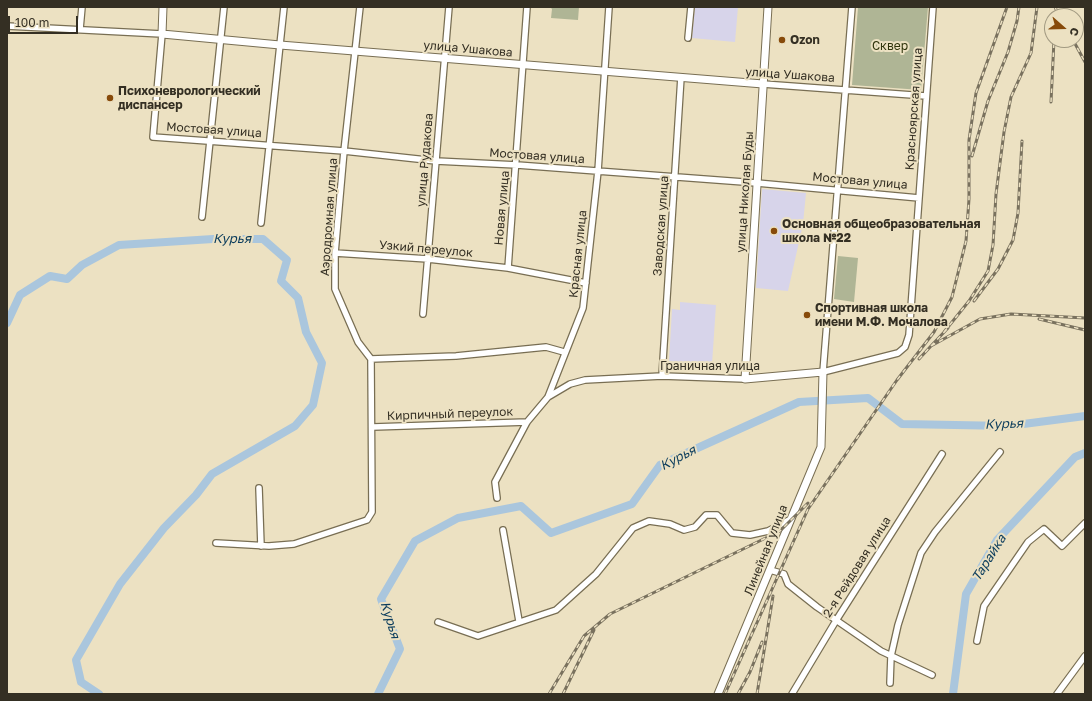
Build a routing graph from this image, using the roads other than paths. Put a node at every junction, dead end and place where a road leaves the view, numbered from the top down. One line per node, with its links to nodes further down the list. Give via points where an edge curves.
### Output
1 (82, 7): 14 (street)
2 (163, 7): 15 (street)
3 (224, 7): 17 (street)
4 (284, 7): 18 (street)
5 (360, 7): 19 (street, Аэродромная улица)
6 (449, 7): 20 (street, улица Рудакова)
7 (527, 7): 21 (street, Новая улица)
8 (609, 7): 22 (street, Красная улица)
9 (691, 7): 16 (street)
10 (768, 7): 24 (street, улица Николая Буды)
11 (852, 7): 25 (street)
12 (933, 7): 26 (street, Красноярская улица)
13 (7, 26): 14 (street, улица Ушакова)
14 (80, 29): 15 (street, улица Ушакова)
15 (162, 34): 17 (street, улица Ушакова); 27 (street, Мостовая улица, via 153,137)
16 (688, 38)
17 (221, 39): 18 (street, улица Ушакова); 27 (street)
18 (280, 45): 19 (street, улица Ушакова); 28 (street)
19 (356, 51): 20 (street, улица Ушакова); 29 (street, Аэродромная улица)
20 (444, 58): 21 (street, улица Ушакова); 30 (street, улица Рудакова)
21 (523, 65): 22 (street, улица Ушакова); 31 (street, Новая улица)
22 (604, 71): 23 (street, улица Ушакова); 32 (street, Красная улица)
23 (682, 77): 24 (street, улица Ушакова); 33 (street, Заводская улица)
24 (763, 84): 25 (street, улица Ушакова); 34 (street, улица Николая Буды)
25 (846, 90): 26 (street, улица Ушакова); 35 (street)
26 (926, 96): 36 (street, Красноярская улица)
27 (210, 141): 28 (street, Мостовая улица); 37 (street)
28 (269, 146): 29 (street, Мостовая улица); 38 (street)
29 (344, 151): 30 (street, Мостовая улица); 39 (street, Аэродромная улица)
30 (436, 161): 31 (street, Мостовая улица); 40 (street, улица Рудакова)
31 (517, 164): 32 (street, Мостовая улица); 41 (street, Новая улица)
32 (598, 171): 33 (street, Мостовая улица); 42 (street, Красная улица)
33 (675, 177): 34 (street, Мостовая улица); 48 (street, Заводская улица)
34 (757, 183): 35 (street, Мостовая улица); 49 (street, улица Николая Буды)
35 (837, 190): 36 (street, Мостовая улица); 47 (street)
36 (919, 198): 45 (street, Красноярская улица, via 909,335)
37 (202, 217)
38 (261, 223)
39 (335, 253): 40 (street, Узкий переулок); 46 (street, Аэродромная улица, via 335,289 358,342)
40 (428, 259): 41 (street, Узкий переулок); 43 (street, улица Рудакова)
41 (508, 268): 42 (street, Узкий переулок)
42 (586, 283): 44 (street, Красная улица, via 580,316)
43 (424, 314)
44 (564, 352): 46 (street, via 546,348 456,356); 50 (street, Красная улица)
45 (898, 353): 47 (street, Граничная улица)
46 (371, 358): 52 (street)
47 (823, 372): 49 (street, Граничная улица); 57 (street, Линейная улица, via 821,447)
48 (662, 376): 49 (street, Граничная улица); 50 (street, Граничная улица, via 577,381)
49 (745, 379)
50 (548, 397): 51 (street, Красная улица)
51 (528, 422): 52 (street, Кирпичный переулок); 56 (street, Красная улица, via 494,482)
52 (372, 427): 61 (street, via 371,517 294,544)
53 (1000, 452): 67 (street, via 921,553)
54 (942, 454): 63 (street, 2-я Рейдовая улица)
55 (259, 488): 61 (street)
56 (497, 498)
57 (791, 519): 62 (street, Линейная улица); 64 (street, via 768,531 750,535 732,532 717,515 706,515 695,527 684,530 670,524 649,521 633,528 596,574 556,610)
58 (1085, 523): 66 (street, via 1062,546 1044,529 1028,542 984,606)
59 (503, 530): 64 (street)
60 (216, 543): 61 (street)
61 (261, 546)
62 (770, 570): 63 (street, via 784,574 788,584); 71 (street, Линейная улица)
63 (837, 619): 67 (street); 72 (street, 2-я Рейдовая улица)
64 (519, 621): 65 (street, via 478,636)
65 (438, 622)
66 (977, 640)
67 (891, 656): 69 (street); 70 (street)
68 (1085, 656): 73 (street)
69 (932, 675)
70 (890, 683)
71 (718, 694)
72 (792, 694)
73 (1056, 694)

